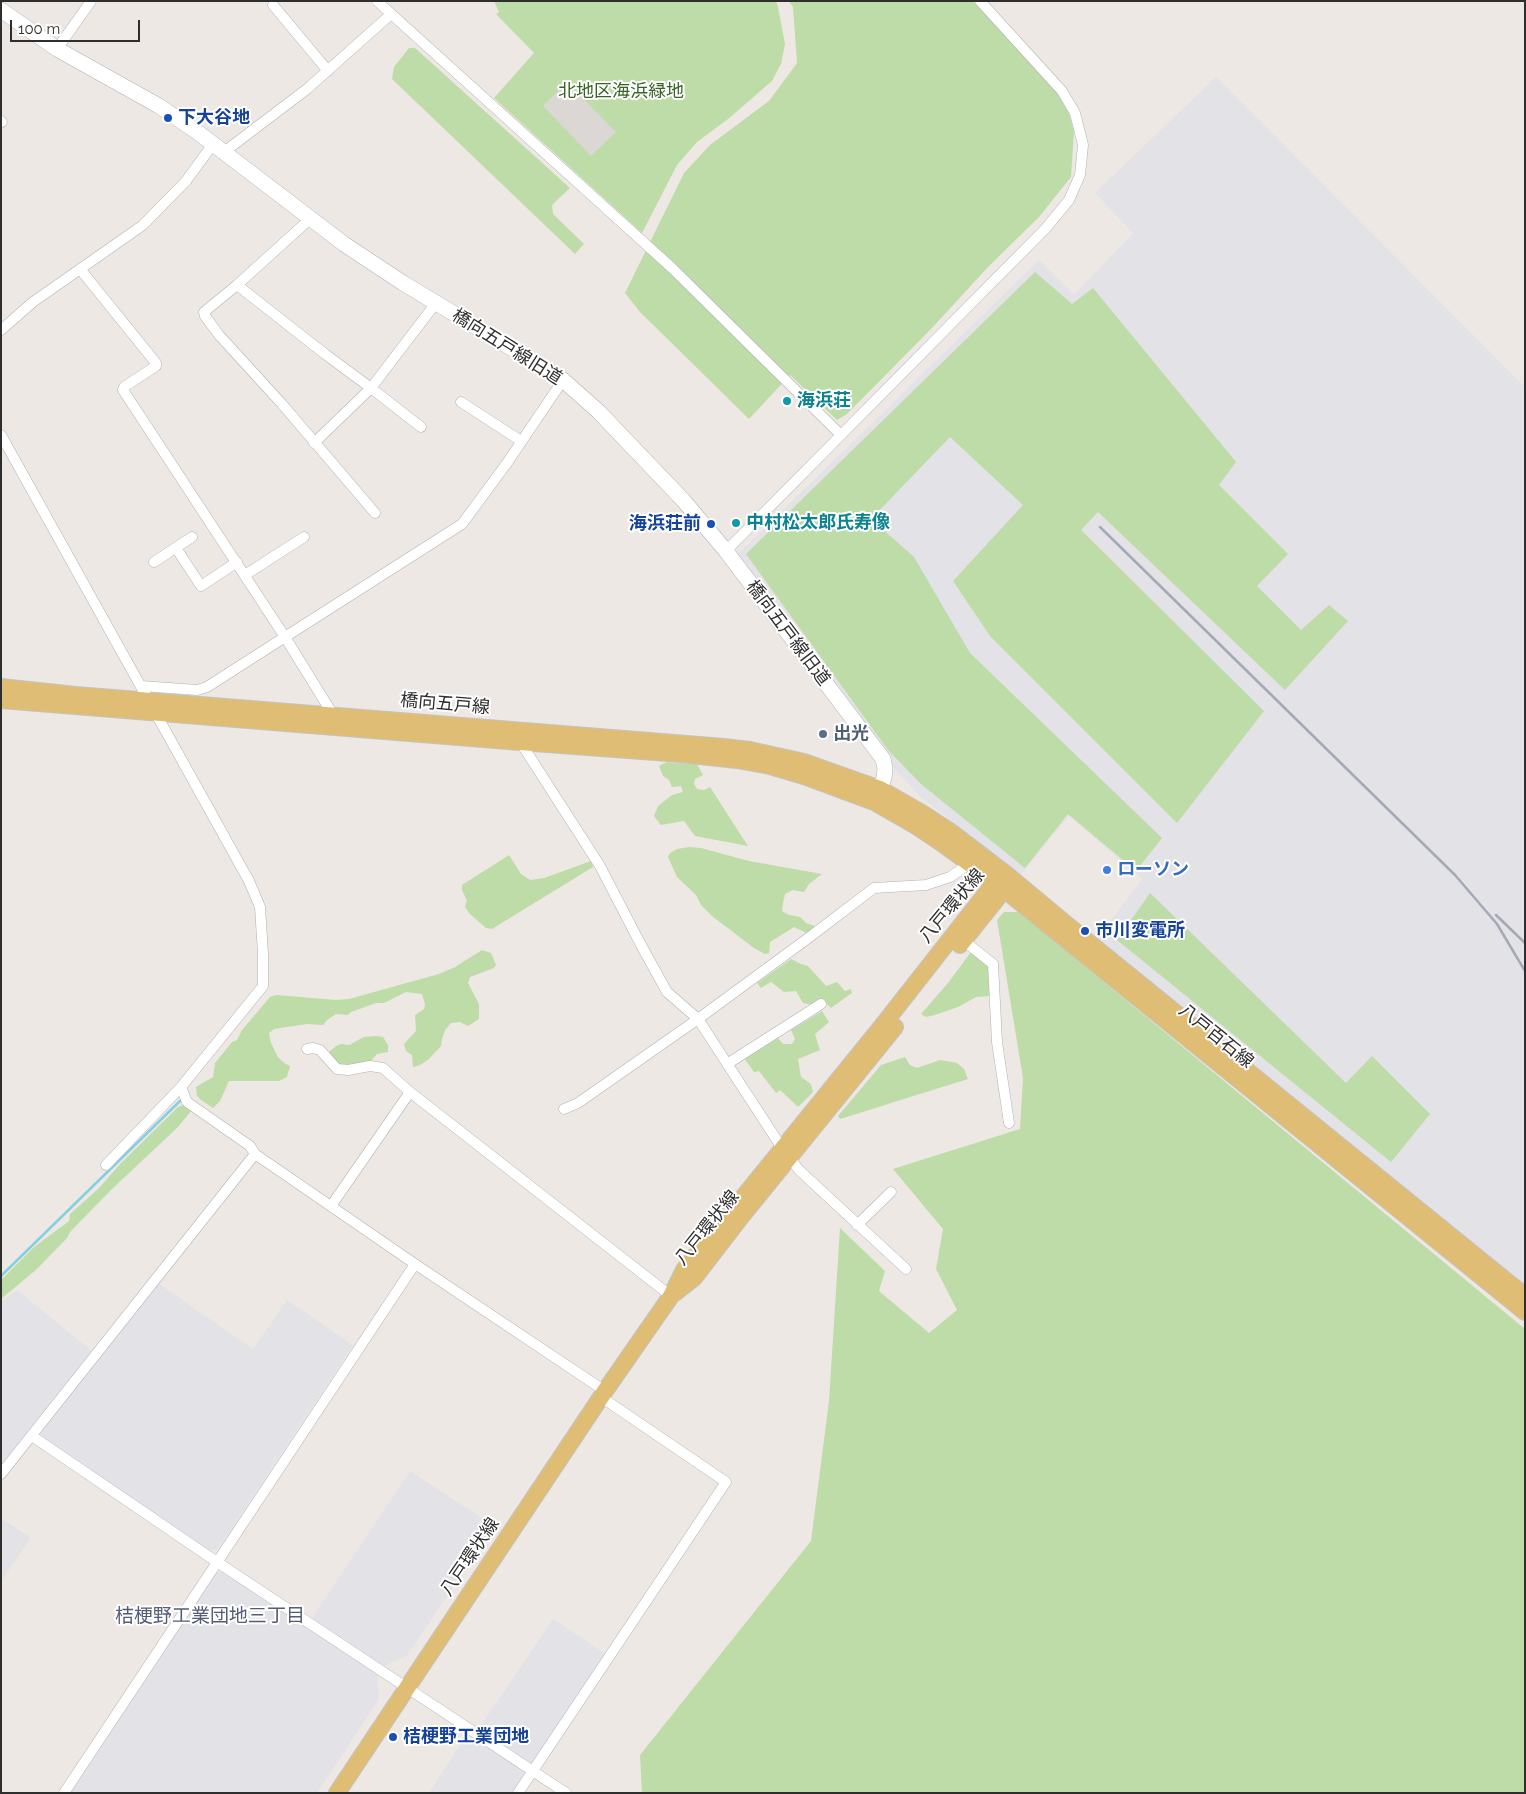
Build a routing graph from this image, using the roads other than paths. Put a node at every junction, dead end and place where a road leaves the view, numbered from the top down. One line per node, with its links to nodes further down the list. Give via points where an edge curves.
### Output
1 (91, 1): 7 (street)
2 (377, 1): 6 (street)
3 (980, 1): 20 (street, via 1062,90 1075,113 1084,146 1080,175 1069,200 1046,228)
4 (273, 5): 8 (street)
5 (1, 10): 7 (street, 橋向五戸線旧道)
6 (390, 14): 8 (street); 20 (street, via 666,263)
7 (57, 48): 9 (street, 橋向五戸線旧道, via 159,106)
8 (328, 71): 9 (street)
9 (219, 148): 10 (street, 橋向五戸線旧道); 11 (street, via 143,225)
10 (310, 219): 12 (street); 13 (street, 橋向五戸線旧道)
11 (80, 269): 14 (street, via 33,302); 29 (street, via 156,363 124,386 124,390)
12 (237, 286): 16 (street); 22 (street, via 204,312 205,316)
13 (436, 303): 15 (street, 橋向五戸線旧道); 16 (street)
14 (1, 330)
15 (563, 380): 21 (street); 27 (street, 橋向五戸線旧道, via 621,433)
16 (372, 388): 18 (street); 22 (street)
17 (461, 402): 21 (street)
18 (422, 427)
19 (1, 435): 33 (street)
20 (841, 435): 27 (street)
21 (521, 441): 31 (street, via 462,524)
22 (314, 443): 23 (street)
23 (375, 513)
24 (192, 537): 26 (street)
25 (304, 537): 30 (street)
26 (176, 548): 28 (street); 29 (street, via 201,586)
27 (726, 551): 37 (street, 橋向五戸線旧道, via 883,760 884,777)
28 (154, 562)
29 (237, 562): 30 (street)
30 (246, 575): 31 (street)
31 (285, 638): 33 (street, via 207,687); 35 (street)
32 (1, 687): 33 (main road, 橋向五戸線, via 76,695)
33 (155, 698): 34 (main road, 橋向五戸線); 35 (main road, 橋向五戸線); 45 (street, via 260,907 263,986)
34 (1, 700)
35 (337, 721): 36 (main road, 橋向五戸線)
36 (516, 736): 37 (main road, 橋向五戸線, via 684,742 750,750 804,762); 42 (street, via 600,866 667,992)
37 (877, 796): 38 (main road, 八戸百石線); 39 (main road, 八戸百石線, via 944,827)
38 (969, 864): 39 (main road, 八戸百石線); 42 (street, via 950,877 926,885 874,888)
39 (1001, 882): 40 (main road, 八戸環状線); 49 (main road, 八戸環状線, via 882,1026); 58 (main road, 八戸百石線, via 1066,924); 59 (main road, 八戸百石線)
40 (963, 940): 48 (street, via 993,964 998,1042); 49 (main road, 八戸環状線, via 886,1039)
41 (821, 1004): 44 (street)
42 (698, 1019): 44 (street); 47 (street, via 578,1103)
43 (307, 1049): 46 (street, via 320,1050 337,1069 383,1068)
44 (727, 1064): 49 (street)
45 (181, 1087): 50 (street, via 187,1102 250,1146); 51 (street)
46 (410, 1092): 53 (street); 57 (street)
47 (564, 1109)
48 (1009, 1124)
49 (785, 1153): 54 (street); 57 (main road, 八戸環状線, via 694,1278)
50 (255, 1154): 53 (street); 61 (street)
51 (106, 1164)
52 (891, 1192): 54 (street)
53 (332, 1206): 55 (street)
54 (857, 1224): 56 (street)
55 (415, 1264): 60 (street); 63 (street)
56 (906, 1269)
57 (672, 1296): 60 (main road, 八戸環状線)
58 (1525, 1296)
59 (1525, 1312)
60 (603, 1394): 64 (main road, 八戸環状線); 65 (street, via 726,1482)
61 (32, 1436): 62 (street); 63 (street)
62 (1, 1474)
63 (217, 1562): 64 (street); 66 (street)
64 (407, 1688): 65 (street); 67 (main road, 八戸環状線)
65 (533, 1771): 68 (street); 69 (street)
66 (64, 1793)
67 (337, 1793)
68 (518, 1793)
69 (566, 1793)

